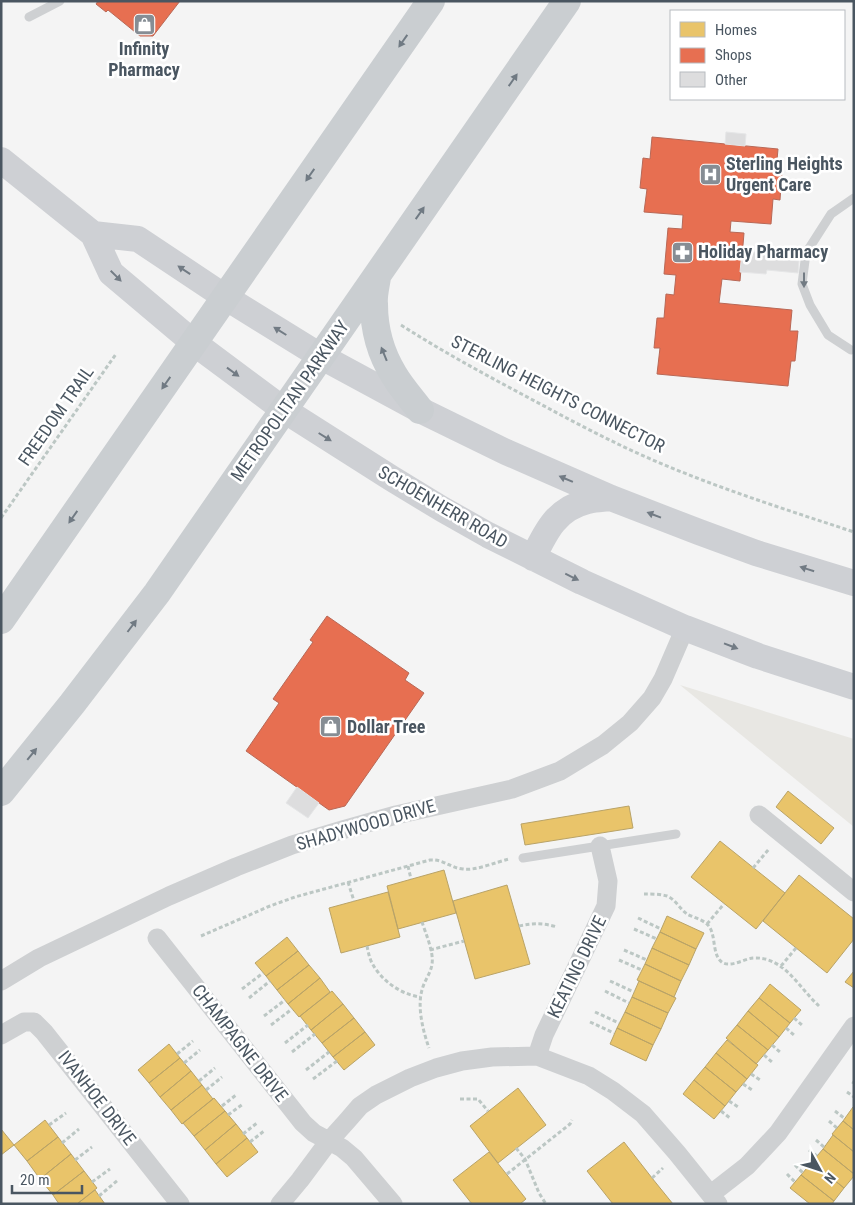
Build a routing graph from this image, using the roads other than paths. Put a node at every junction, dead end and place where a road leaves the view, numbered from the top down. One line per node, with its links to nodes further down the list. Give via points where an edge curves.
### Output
1 (60, 1): 4 (lane)
2 (431, 1): 9 (main road, one-way to 9)
3 (567, 1): 8 (main road, METROPOLITAN PARKWAY, one-way to 3)
4 (29, 16)
5 (1, 160): 7 (main road, SCHOENHERR ROAD)
6 (854, 198): 11 (lane, one-way to 11, via 831,214 806,253 802,284 828,335)
7 (93, 234): 9 (main road, one-way to 7, via 138,240); 10 (main road, SCHOENHERR ROAD, one-way to 10, via 111,273)
8 (377, 276): 12 (main road, METROPOLITAN PARKWAY); 14 (main road, one-way to 8, via 395,376 379,341 373,302)
9 (225, 297): 10 (main road); 12 (main road, one-way to 9)
10 (194, 343): 13 (main road, SCHOENHERR ROAD, one-way to 13); 18 (main road, one-way to 18)
11 (851, 350)
12 (322, 356): 13 (main road, METROPOLITAN PARKWAY); 14 (main road)
13 (284, 410): 16 (main road, SCHOENHERR ROAD, one-way to 16, via 434,504); 21 (main road, METROPOLITAN PARKWAY, one-way to 13, via 157,593)
14 (420, 410): 15 (main road, one-way to 14)
15 (611, 498): 16 (main road, via 588,501 561,514 550,525); 17 (main road, one-way to 15, via 756,553)
16 (533, 558): 19 (main road, SCHOENHERR ROAD, one-way to 19)
17 (854, 583)
18 (1, 620)
19 (685, 628): 20 (main road, SCHOENHERR ROAD, one-way to 20); 28 (street, SHADYWOOD DRIVE, via 652,698 630,723 610,739 560,771 512,788 342,830 236,866 39,958)
20 (854, 687)
21 (1, 792)
22 (759, 815): 26 (street)
23 (676, 834): 24 (lane)
24 (600, 846): 25 (lane); 31 (street, KEATING DRIVE, via 608,881 606,906)
25 (523, 858)
26 (854, 892)
27 (157, 938): 32 (street, CHAMPAGNE DRIVE, via 303,1123 314,1134)
28 (1, 981)
29 (854, 1026): 33 (street, via 778,1133)
30 (1, 1035): 34 (street, IVANHOE DRIVE, via 24,1022 34,1022)
31 (536, 1056): 32 (street, via 462,1061 410,1078 360,1106); 33 (street, via 589,1076 643,1114)
32 (329, 1141): 35 (street); 36 (street, CHAMPAGNE DRIVE, via 354,1158)
33 (714, 1199)
34 (180, 1204)
35 (280, 1204)
36 (393, 1204)

